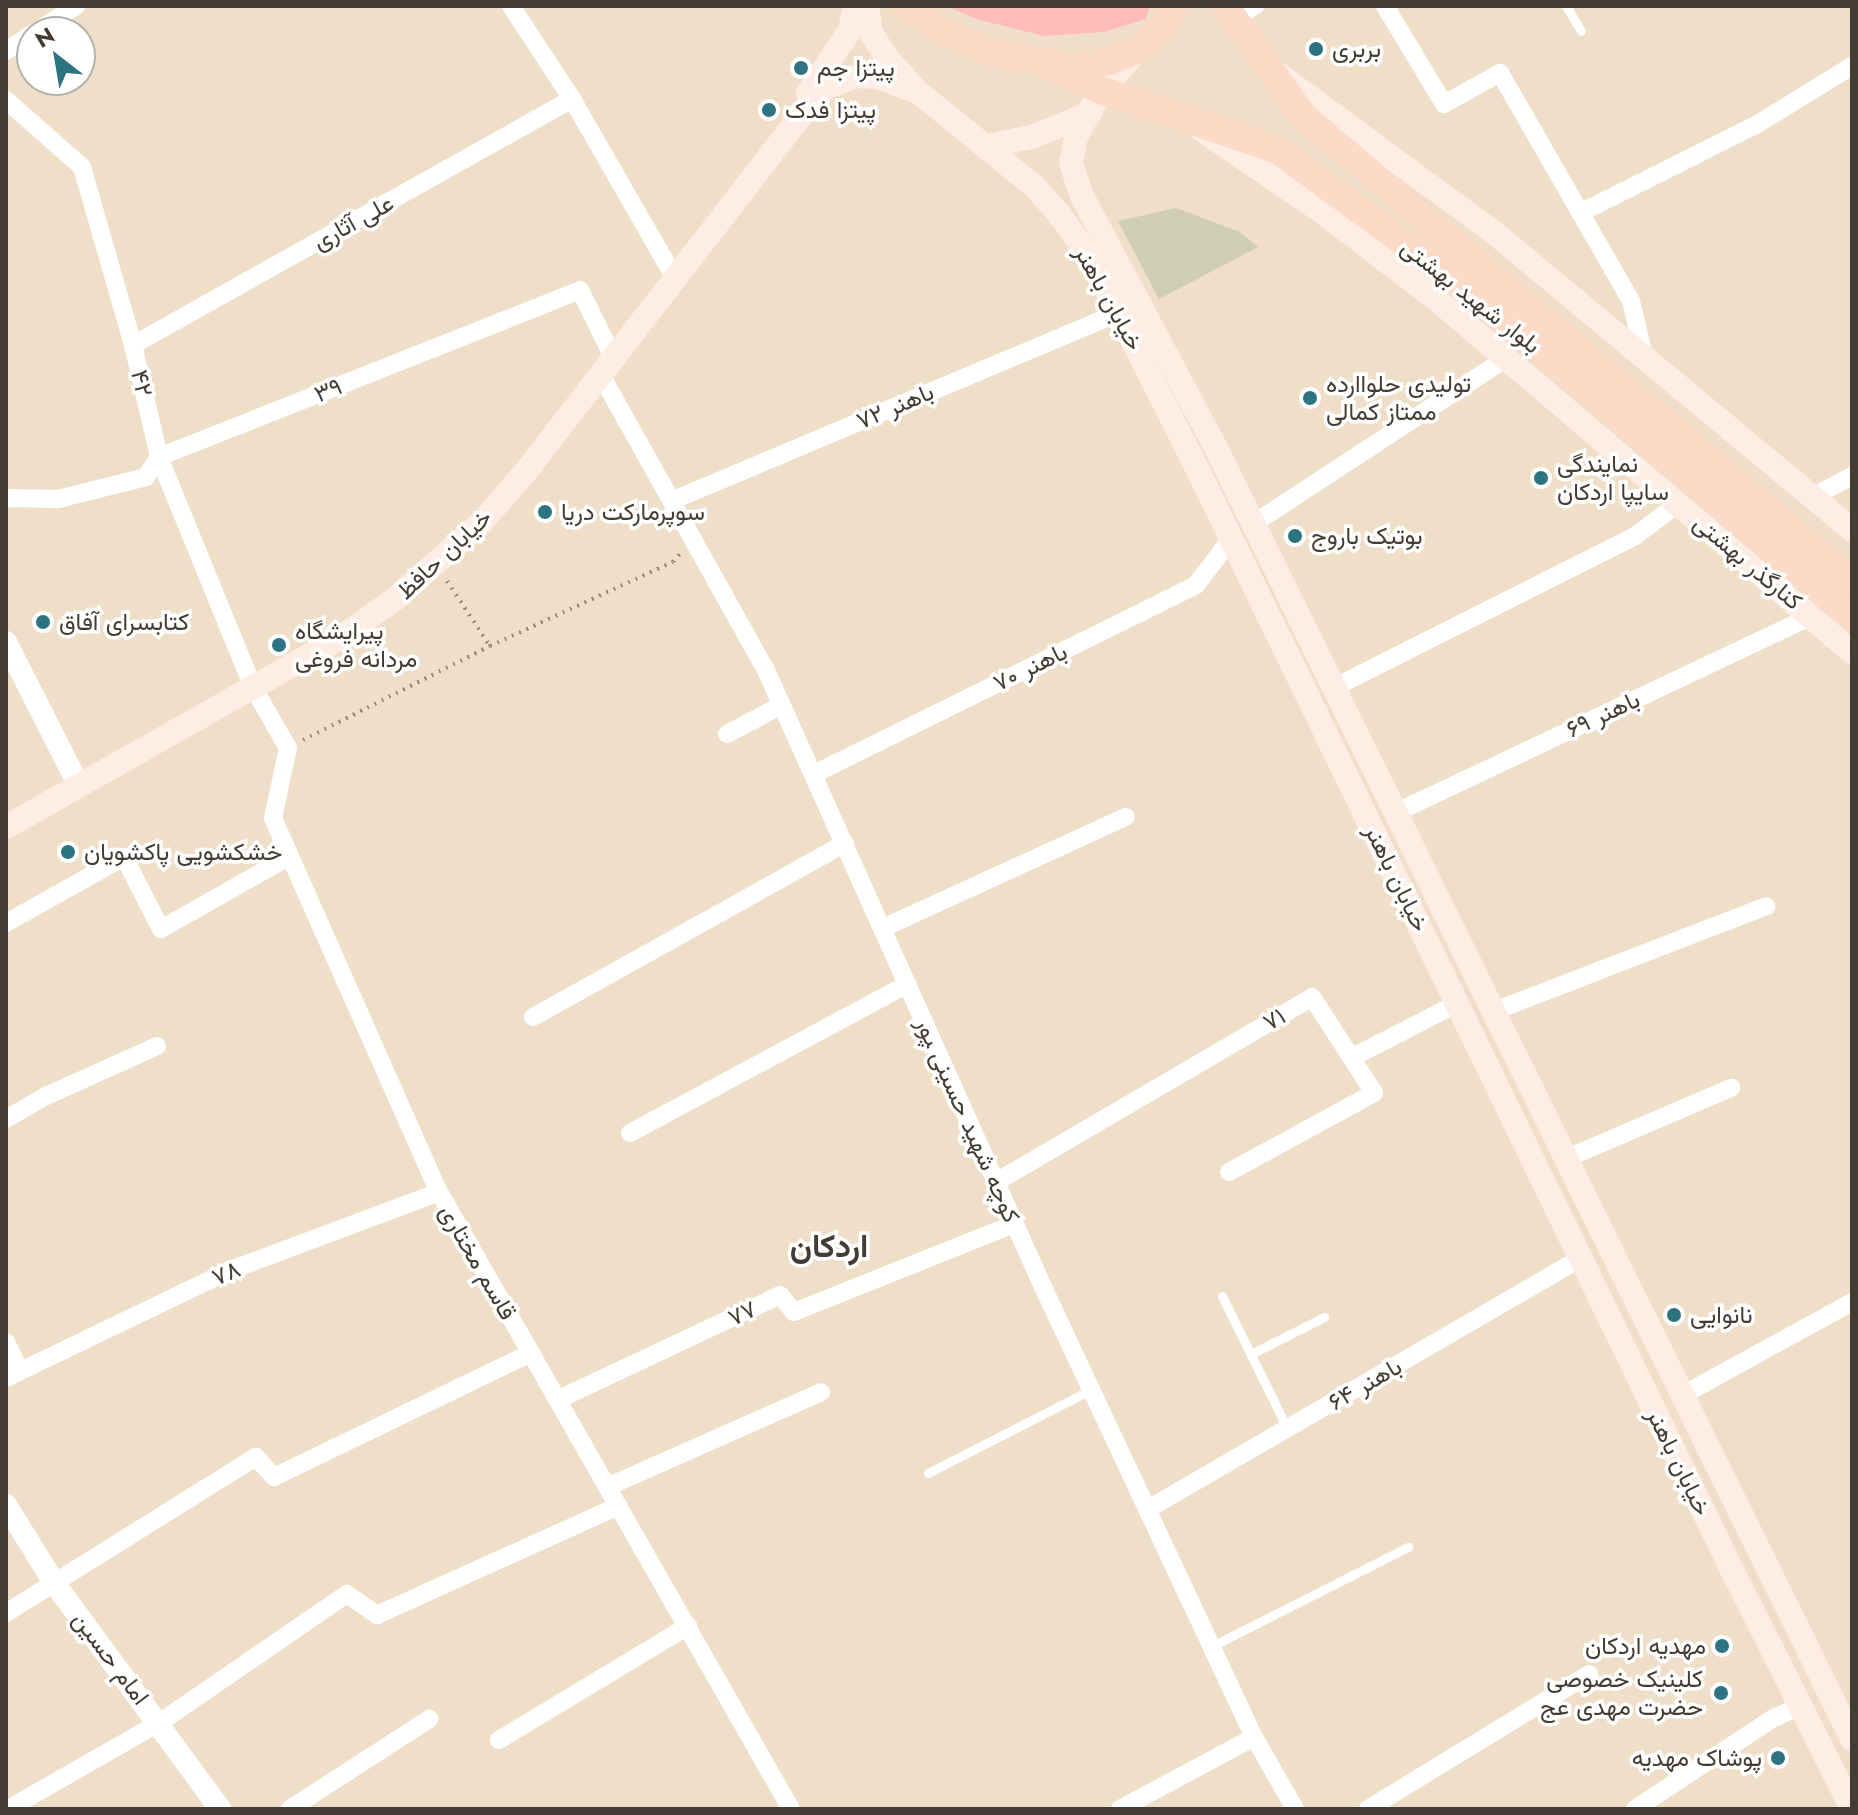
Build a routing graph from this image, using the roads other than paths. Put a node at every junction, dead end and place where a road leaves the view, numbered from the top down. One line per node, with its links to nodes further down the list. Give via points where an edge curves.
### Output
1 (511, 6): 15 (street)
2 (855, 6): 20 (main road, خیابان حافظ, via 850,30)
3 (867, 6): 14 (main road, خیابان باهنر, via 871,33)
4 (904, 6): 11 (main road, via 989,52)
5 (1175, 6): 10 (main road)
6 (1385, 6): 21 (street, via 1444,104 1500,73)
7 (1566, 6): 9 (lane)
8 (1238, 10): 12 (main road, بلوار شهید بهشتی)
9 (1581, 31)
10 (1140, 49): 11 (main road, via 1073,67); 17 (main road, خیابان باهنر)
11 (1038, 61): 17 (main road, بلوار شهید بهشتی)
12 (1262, 62): 25 (main road, via 1492,231); 37 (main road, بلوار شهید بهشتی, via 1304,117)
13 (1852, 66): 21 (street, via 1756,125)
14 (918, 92): 19 (main road, خیابان باهنر); 20 (main road, خیابان حافظ, via 878,77 841,79 814,99)
15 (572, 99): 22 (street); 24 (street, علی آثاری)
16 (6, 100): 24 (street, ۴۲, via 82,167)
17 (1095, 102): 18 (main road, بلوار شهید بهشتی, via 1144,105); 19 (main road, via 1032,137); 34 (main road, خیابان باهنر, via 1076,137 1071,163 1082,196)
18 (1187, 120): 26 (main road, کنارگذر بهشتی, via 1318,209); 39 (main road, بلوار شهید بهشتی, via 1278,150 1428,260)
19 (986, 146): 23 (main road, خیابان باهنر, via 1059,214 1091,259)
20 (770, 153): 22 (main road, خیابان حافظ)
21 (1580, 213): 25 (street, via 1631,301)
22 (675, 278): 27 (main road, خیابان حافظ)
23 (1119, 313): 32 (street, باهنر ۷۲); 36 (main road, خیابان باهنر)
24 (133, 345): 28 (street, ۴۲)
25 (1644, 356): 30 (main road)
26 (1507, 358): 33 (main road, کنارگذر بهشتی); 34 (street)
27 (607, 367): 28 (street, ۳۹, via 580,290); 32 (street, کوچه شهید حسینی ‍پور); 42 (main road, خیابان حافظ, via 527,470 437,565 340,638)
28 (159, 457): 31 (street, ۳۹, via 146,477 58,499); 42 (street, ۴۲)
29 (1852, 476): 30 (street)
30 (1814, 496): 35 (main road)
31 (6, 498)
32 (671, 501): 44 (street, کوچه شهید حسینی ‍پور)
33 (1679, 503): 38 (main road, کنارگذر بهشتی); 43 (street, via 1635,536)
34 (1253, 524): 36 (main road); 43 (main road, خیابان باهنر)
35 (1852, 530)
36 (1230, 540): 46 (street, باهنر ۷۰, via 1196,585); 57 (main road, خیابان باهنر)
37 (1852, 581)
38 (1811, 616): 41 (main road, کنارگذر بهشتی); 48 (street, باهنر ۶۹)
39 (1852, 617)
40 (6, 642): 47 (street)
41 (1852, 652)
42 (253, 687): 47 (main road, خیابان حافظ); 52 (street, قاسم مختاری, via 288,748 273,818)
43 (1333, 688): 48 (main road, خیابان باهنر)
44 (782, 705): 45 (street); 46 (street, کوچه شهید حسینی ‍پور)
45 (727, 734)
46 (814, 774): 51 (street, کوچه شهید حسینی ‍پور)
47 (79, 786): 50 (main road, خیابان حافظ)
48 (1395, 813): 58 (main road, خیابان باهنر)
49 (1126, 817): 55 (street)
50 (6, 827)
51 (845, 843): 55 (street, کوچه شهید حسینی ‍پور); 59 (street)
52 (290, 856): 54 (street, via 161,929 124,857); 68 (street, قاسم مختاری)
53 (1766, 906): 58 (street)
54 (6, 923)
55 (883, 928): 56 (street, کوچه شهید حسینی ‍پور)
56 (908, 984): 64 (street); 67 (street, کوچه شهید حسینی ‍پور)
57 (1458, 1003): 61 (street); 70 (main road, خیابان باهنر)
58 (1492, 1012): 65 (main road, خیابان باهنر)
59 (533, 1017)
60 (157, 1046): 63 (street)
61 (1351, 1058): 66 (street, ۷۱, via 1374,1093); 67 (street, ۷۱, via 1312,997)
62 (1731, 1088): 65 (street)
63 (6, 1119)
64 (630, 1133)
65 (1565, 1159): 80 (main road, خیابان باهنر)
66 (1229, 1172)
67 (996, 1182): 69 (street, کوچه شهید حسینی ‍پور)
68 (439, 1192): 75 (street, قاسم مختاری); 77 (street, ۷۸, via 228,1271)
69 (1014, 1224): 78 (street, کوچه شهید حسینی ‍پور); 81 (street, ۷۷, via 794,1312 780,1295)
70 (1581, 1258): 82 (street, باهنر ۶۴); 94 (main road, خیابان باهنر)
71 (1222, 1296): 76 (lane)
72 (1852, 1302): 80 (street)
73 (1324, 1317): 76 (lane)
74 (6, 1342): 77 (street)
75 (530, 1353): 81 (street, قاسم مختاری); 89 (street, via 274,1477 256,1457)
76 (1251, 1354): 82 (lane)
77 (13, 1373)
78 (1092, 1389): 83 (lane); 87 (street, کوچه شهید حسینی ‍پور)
79 (821, 1392): 84 (street)
80 (1681, 1396): 98 (main road, خیابان باهنر)
81 (557, 1400): 84 (street, قاسم مختاری)
82 (1287, 1428): 87 (street, باهنر ۶۴)
83 (928, 1473)
84 (607, 1487): 86 (street, قاسم مختاری)
85 (6, 1505): 89 (street, امام حسین)
86 (618, 1506): 91 (street, قاسم مختاری); 96 (street, via 377,1615 347,1594)
87 (1148, 1509): 92 (street, کوچه شهید حسینی ‍پور)
88 (1408, 1547): 92 (lane)
89 (55, 1584): 90 (street); 96 (street, امام حسین)
90 (6, 1613)
91 (688, 1626): 99 (street); 103 (street, قاسم مختاری)
92 (1212, 1646): 97 (street, کوچه شهید حسینی ‍پور)
93 (1589, 1674): 106 (street)
94 (1800, 1706): 107 (street); 108 (main road, خیابان باهنر)
95 (429, 1719): 102 (street)
96 (159, 1723): 100 (street); 101 (street, امام حسین)
97 (1254, 1737): 104 (street); 105 (street, کوچه شهید حسینی ‍پور)
98 (1852, 1739)
99 (499, 1740)
100 (8, 1809)
101 (220, 1809)
102 (290, 1809)
103 (791, 1809)
104 (1120, 1809)
105 (1295, 1809)
106 (1368, 1809)
107 (1635, 1809)
108 (1852, 1809)

